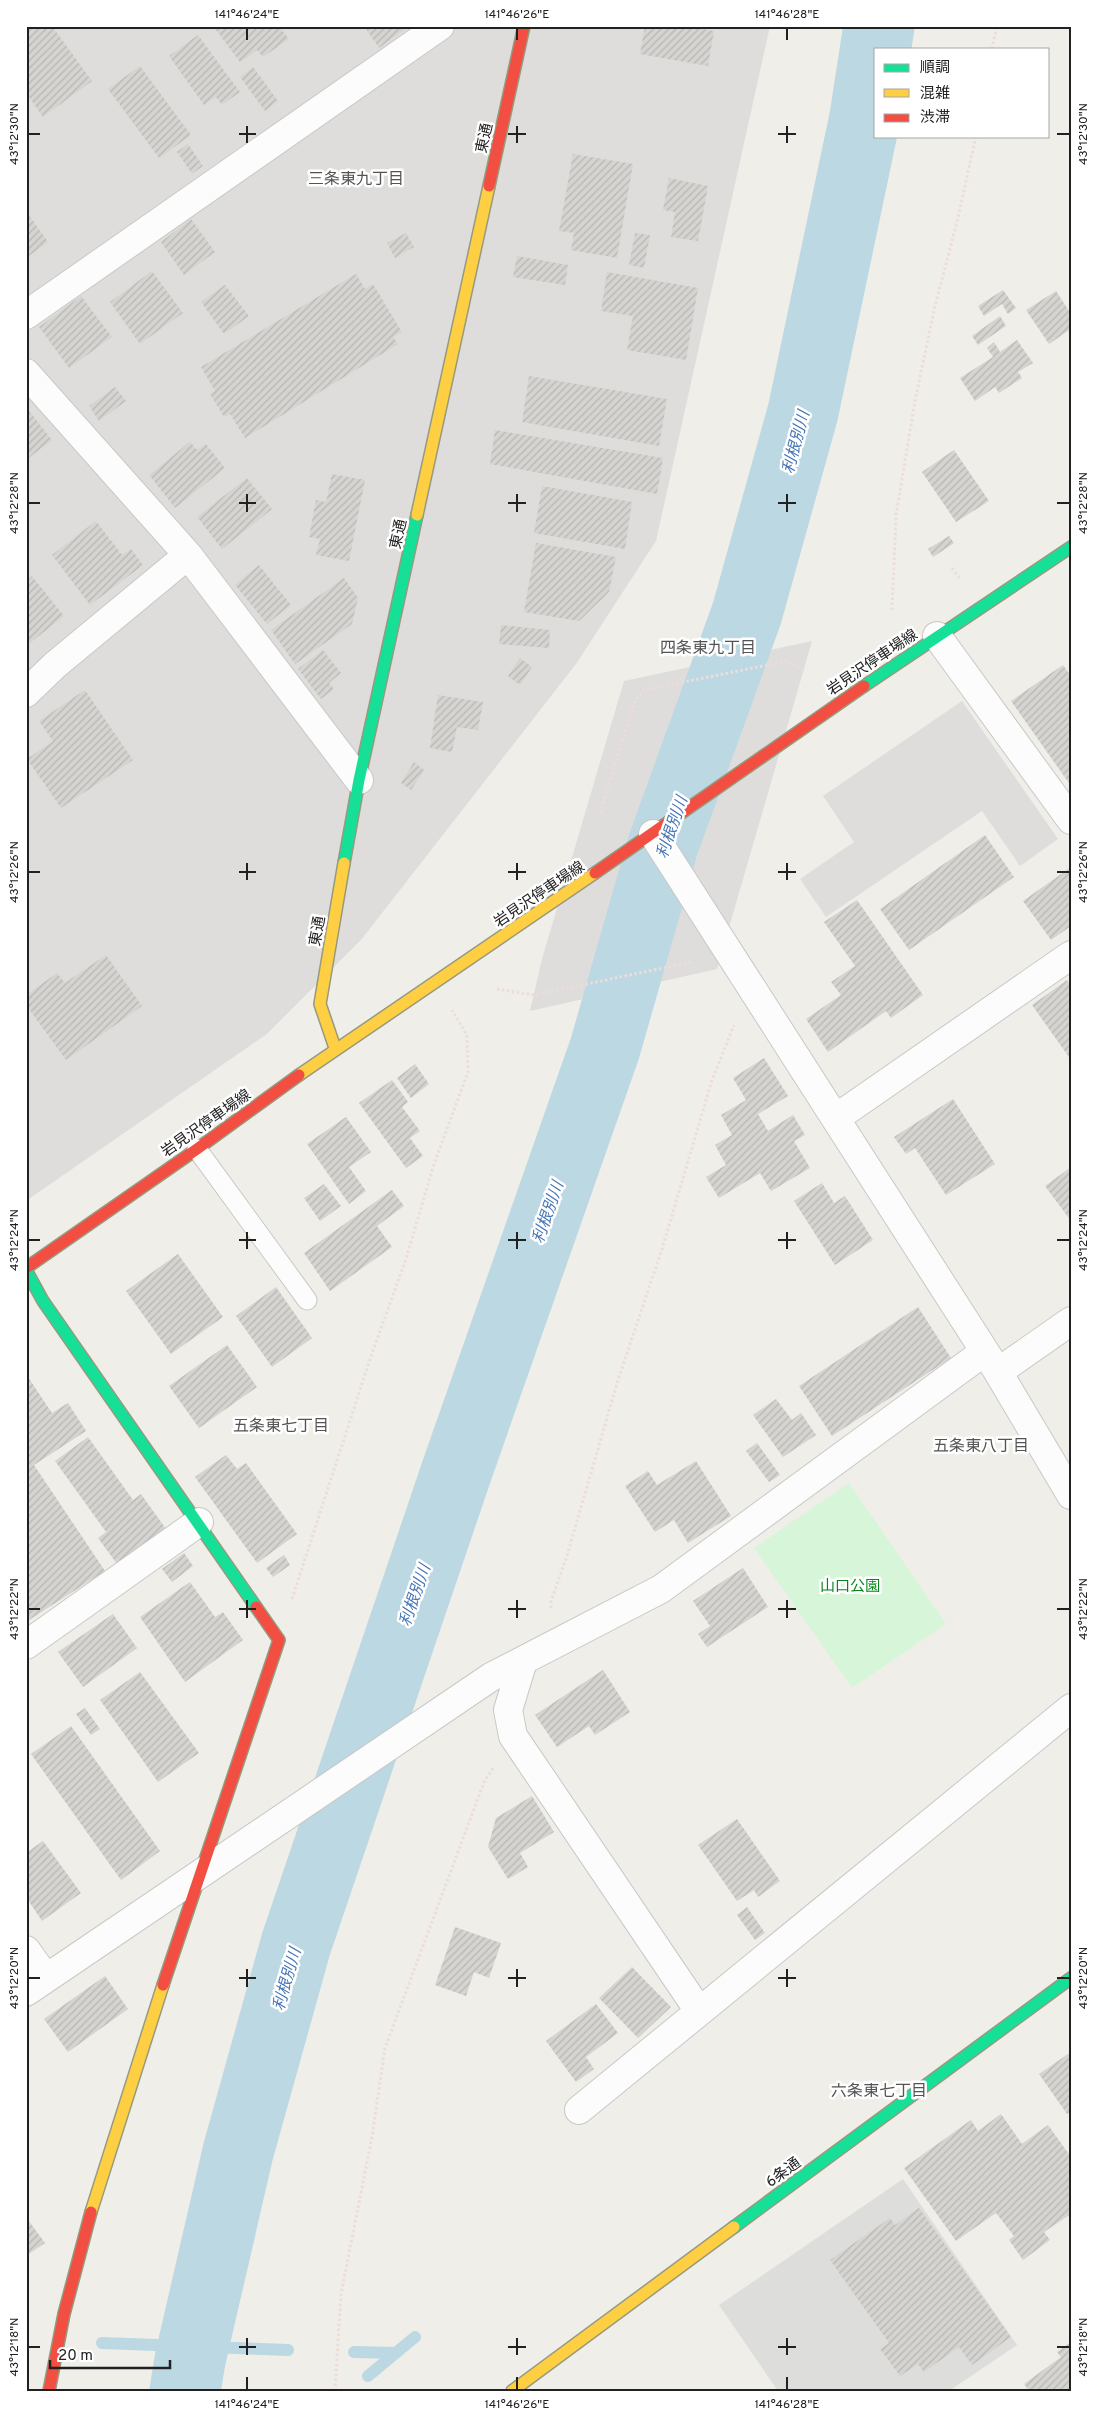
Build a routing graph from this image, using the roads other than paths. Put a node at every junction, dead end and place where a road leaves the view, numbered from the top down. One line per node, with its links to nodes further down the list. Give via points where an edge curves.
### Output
1 (440, 26): 3 (street)
2 (524, 26): 9 (street, 東通)
3 (26, 315)
4 (26, 373): 6 (street)
5 (1071, 546): 7 (street, 岩見沢停車場線)
6 (188, 555): 8 (street, via 55,665); 9 (street)
7 (937, 636): 10 (street); 11 (street, 岩見沢停車場線)
8 (26, 693)
9 (359, 780): 13 (street, 東通, via 320,1004)
10 (1071, 820)
11 (653, 834): 13 (street, 岩見沢停車場線); 14 (street)
12 (1071, 955): 14 (street)
13 (335, 1048): 15 (street, 岩見沢停車場線)
14 (836, 1118): 19 (street)
15 (197, 1149): 16 (street, 岩見沢停車場線); 17 (lane)
16 (26, 1269): 21 (street, via 43,1301)
17 (307, 1300)
18 (1071, 1321): 19 (street)
19 (991, 1362): 20 (street); 23 (street, via 661,1589)
20 (1071, 1494)
21 (199, 1522): 22 (street); 25 (street, via 279,1640)
22 (26, 1644)
23 (522, 1661): 25 (street, via 490,1677); 29 (street, via 508,1710 513,1736)
24 (1071, 1708): 29 (street)
25 (196, 1878): 28 (street); 31 (street, via 86,2228)
26 (26, 1950): 28 (street)
27 (1071, 1978): 32 (street, 6条通)
28 (36, 1985)
29 (699, 2011): 30 (street)
30 (579, 2110)
31 (49, 2391)
32 (512, 2391)

